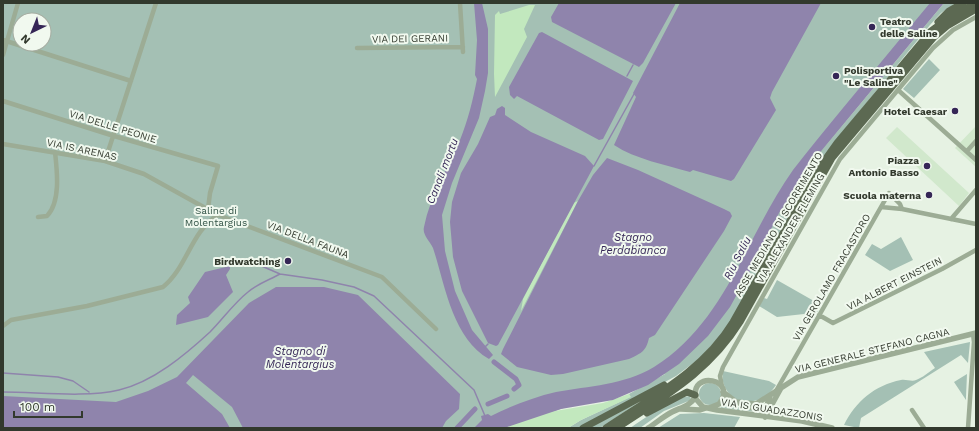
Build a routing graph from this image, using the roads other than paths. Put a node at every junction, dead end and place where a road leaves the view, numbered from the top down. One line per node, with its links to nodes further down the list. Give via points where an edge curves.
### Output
1 (18, 3): 9 (street)
2 (156, 3): 14 (street)
3 (460, 3): 10 (street)
4 (963, 3): 8 (highway, via 949,11)
5 (976, 3): 8 (highway, ASSE MEDIANO DI SCORRIMENTO)
6 (976, 9): 52 (highway, ASSE MEDIANO DI SCORRIMENTO, via 934,37 832,158 725,345 705,366)
7 (976, 17): 15 (street, VIA ALEXANDER FLEMING, via 943,38)
8 (931, 31): 41 (highway, ASSE MEDIANO DI SCORRIMENTO, via 822,164 727,333 698,365)
9 (5, 41): 13 (street); 14 (street)
10 (464, 47): 11 (street, VIA DEI GERANI); 12 (street)
11 (357, 48)
12 (463, 52)
13 (3, 55)
14 (131, 81): 17 (street)
15 (898, 90): 21 (street); 43 (street, VIA ALEXANDER FLEMING, via 840,159 723,367 720,376)
16 (3, 101): 17 (street, VIA DELLE PEONIE)
17 (114, 136): 23 (street); 26 (street, VIA DELLE PEONIE, via 218,166)
18 (976, 141): 21 (street)
19 (3, 144): 20 (street, VIA IS ARENAS)
20 (55, 152): 23 (street, VIA IS ARENAS); 29 (street, via 56,184 53,206 47,216)
21 (966, 152): 22 (street)
22 (976, 160)
23 (105, 161): 26 (street, VIA IS ARENAS, via 144,174)
24 (976, 190): 30 (street)
25 (881, 207): 27 (street); 27 (street, VIA GEROLAMO FRACASTORO, via 889,193); 33 (street, VIA GEROLAMO FRACASTORO)
26 (208, 208): 28 (street, VIA IS ARENAS)
27 (902, 209): 30 (street)
28 (218, 216): 34 (street, via 202,228 171,280 163,287 86,306 11,320); 35 (street, VIA DELLA FAUNA, via 382,277)
29 (38, 217)
30 (951, 219): 31 (street)
31 (976, 224)
32 (976, 250): 33 (street, VIA ALBERT EINSTEIN, via 942,270 833,323)
33 (819, 315): 38 (street, VIA GEROLAMO FRACASTORO)
34 (3, 326)
35 (436, 329)
36 (974, 334): 37 (street); 40 (street, VIA GENERALE STEFANO CAGNA)
37 (975, 341): 39 (street)
38 (788, 370): 40 (street); 42 (street, VIA GEROLAMO FRACASTORO)
39 (974, 377): 60 (street)
40 (789, 381): 42 (street, VIA GENERALE STEFANO CAGNA)
41 (674, 383): 54 (highway, via 669,382); 55 (highway, ASSE MEDIANO DI SCORRIMENTO)
42 (779, 389): 45 (street); 53 (street, VIA GENERALE STEFANO CAGNA)
43 (722, 390): 44 (street, via 716,382 707,380 699,385); 46 (street, VIA IS GUADAZZONIS); 47 (street, via 723,399 719,404)
44 (696, 395): 47 (street, via 699,403); 48 (street, via 692,402); 52 (highway, via 687,392 646,414)
45 (771, 396): 46 (street, via 756,404); 53 (street, via 765,411)
46 (736, 402): 53 (street, via 759,410)
47 (708, 408): 49 (street); 50 (street, VIA IS GUADAZZONIS)
48 (680, 409): 49 (street); 57 (street)
49 (700, 410): 50 (street)
50 (717, 410): 53 (street, VIA IS GUADAZZONIS)
51 (912, 410): 59 (street)
52 (639, 414): 56 (highway, ASSE MEDIANO DI SCORRIMENTO)
53 (766, 417): 58 (street, VIA IS GUADAZZONIS)
54 (583, 428)
55 (606, 428)
56 (617, 428)
57 (648, 428)
58 (832, 428)
59 (924, 428)
60 (968, 428)

